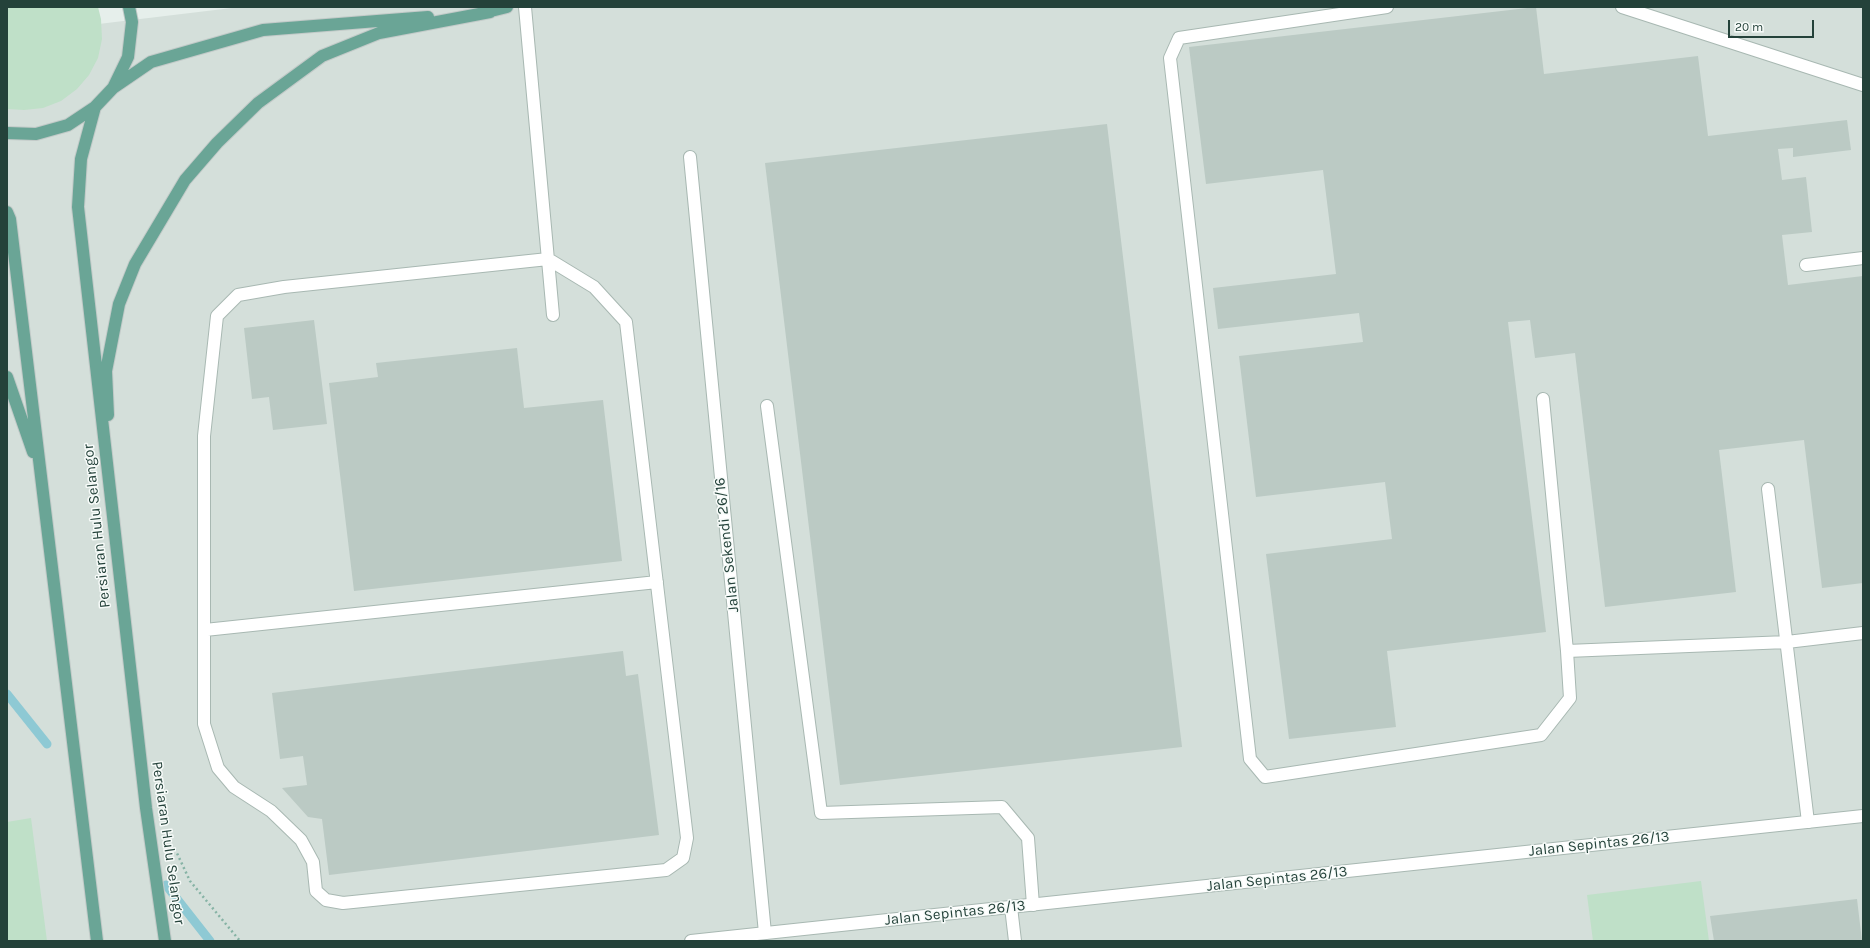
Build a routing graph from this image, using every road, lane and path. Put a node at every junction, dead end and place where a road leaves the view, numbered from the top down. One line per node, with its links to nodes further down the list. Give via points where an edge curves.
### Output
1 (129, 7): 8 (main road, via 132,22 128,57)
2 (507, 7): 6 (main road)
3 (525, 7): 14 (street)
4 (1387, 7): 27 (street, via 1179,38 1170,58 1250,759 1264,777 1541,735 1570,698)
5 (1622, 7): 7 (street)
6 (490, 12): 8 (main road, via 262,30 151,62); 22 (main road, via 379,33 322,56 258,103 217,143 185,180 135,264 119,304 106,371)
7 (1863, 85)
8 (113, 88): 9 (main road)
9 (96, 107): 10 (main road, via 68,125 36,134); 22 (main road, Persiaran Hulu Selangor, via 81,160 78,208)
10 (7, 133)
11 (690, 157): 33 (street, Jalan Sekendi 26/16)
12 (7, 212): 21 (main road, via 10,219)
13 (1863, 258): 15 (street)
14 (548, 260): 16 (street); 23 (street, via 594,287 626,322); 24 (street, via 284,287 238,295 217,316 204,436)
15 (1806, 264)
16 (553, 315)
17 (7, 377): 21 (main road, via 31,446)
18 (1543, 399): 27 (street)
19 (767, 406): 31 (street, via 822,813 1002,807 1028,838)
20 (1768, 490): 26 (street)
21 (52, 566): 34 (main road)
22 (118, 568): 35 (main road, Persiaran Hulu Selangor, via 146,808)
23 (657, 582): 24 (street); 24 (street, via 688,838 683,858 666,870 344,903 326,900 316,891 312,862 301,840 271,811 234,787 218,768 204,724)
24 (205, 630)
25 (1863, 633): 26 (street)
26 (1787, 642): 27 (street); 29 (street)
27 (1567, 651)
28 (1863, 816): 29 (street, Jalan Sepintas 26/13)
29 (1808, 822): 31 (street, Jalan Sepintas 26/13)
30 (174, 847): 36 (path, via 190,880)
31 (1033, 905): 32 (street, Jalan Sepintas 26/13)
32 (1011, 907): 33 (street, Jalan Sepintas 26/13); 38 (street)
33 (765, 937): 37 (street, Jalan Sepintas 26/13)
34 (98, 941)
35 (165, 941)
36 (240, 941)
37 (691, 941)
38 (1015, 941)

